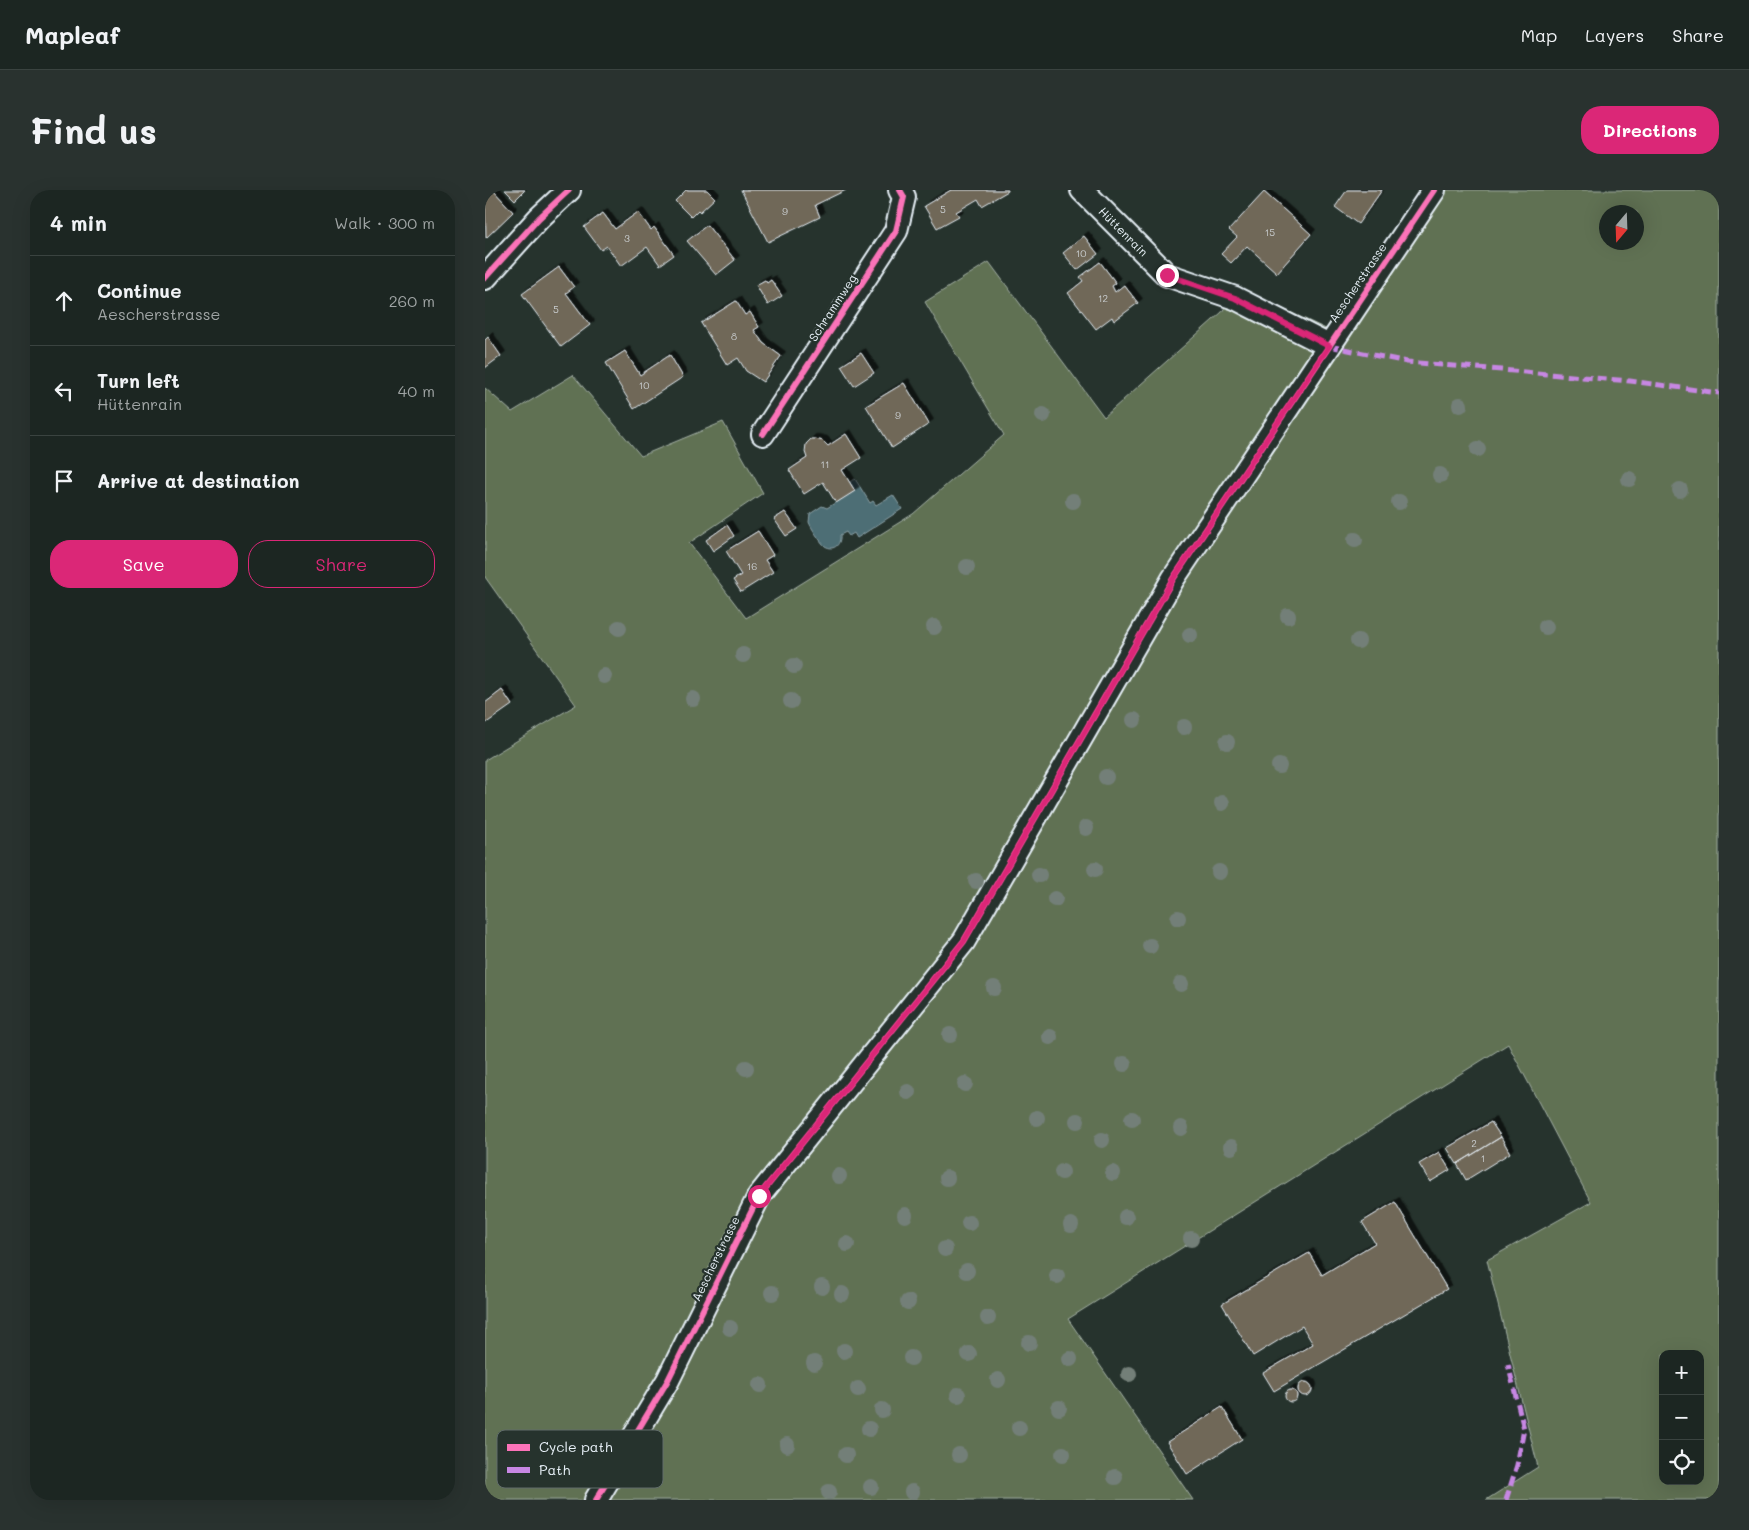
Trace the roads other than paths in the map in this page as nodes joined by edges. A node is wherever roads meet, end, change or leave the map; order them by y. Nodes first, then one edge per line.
1 (569, 190) edge
2 (900, 190) edge
3 (1082, 190) edge
4 (1434, 190) edge
5 (485, 278) edge
6 (1329, 346) junction
7 (763, 434) dead end
8 (638, 1430) edge
9 (603, 1488) edge
10 (596, 1500) edge

1 - 5 street
2 - 7 street, Schrammweg
3 - 6 street, Hüttenrain
4 - 6 street, Aescherstrasse
6 - 8 street, Aescherstrasse
9 - 10 street, Aescherstrasse

